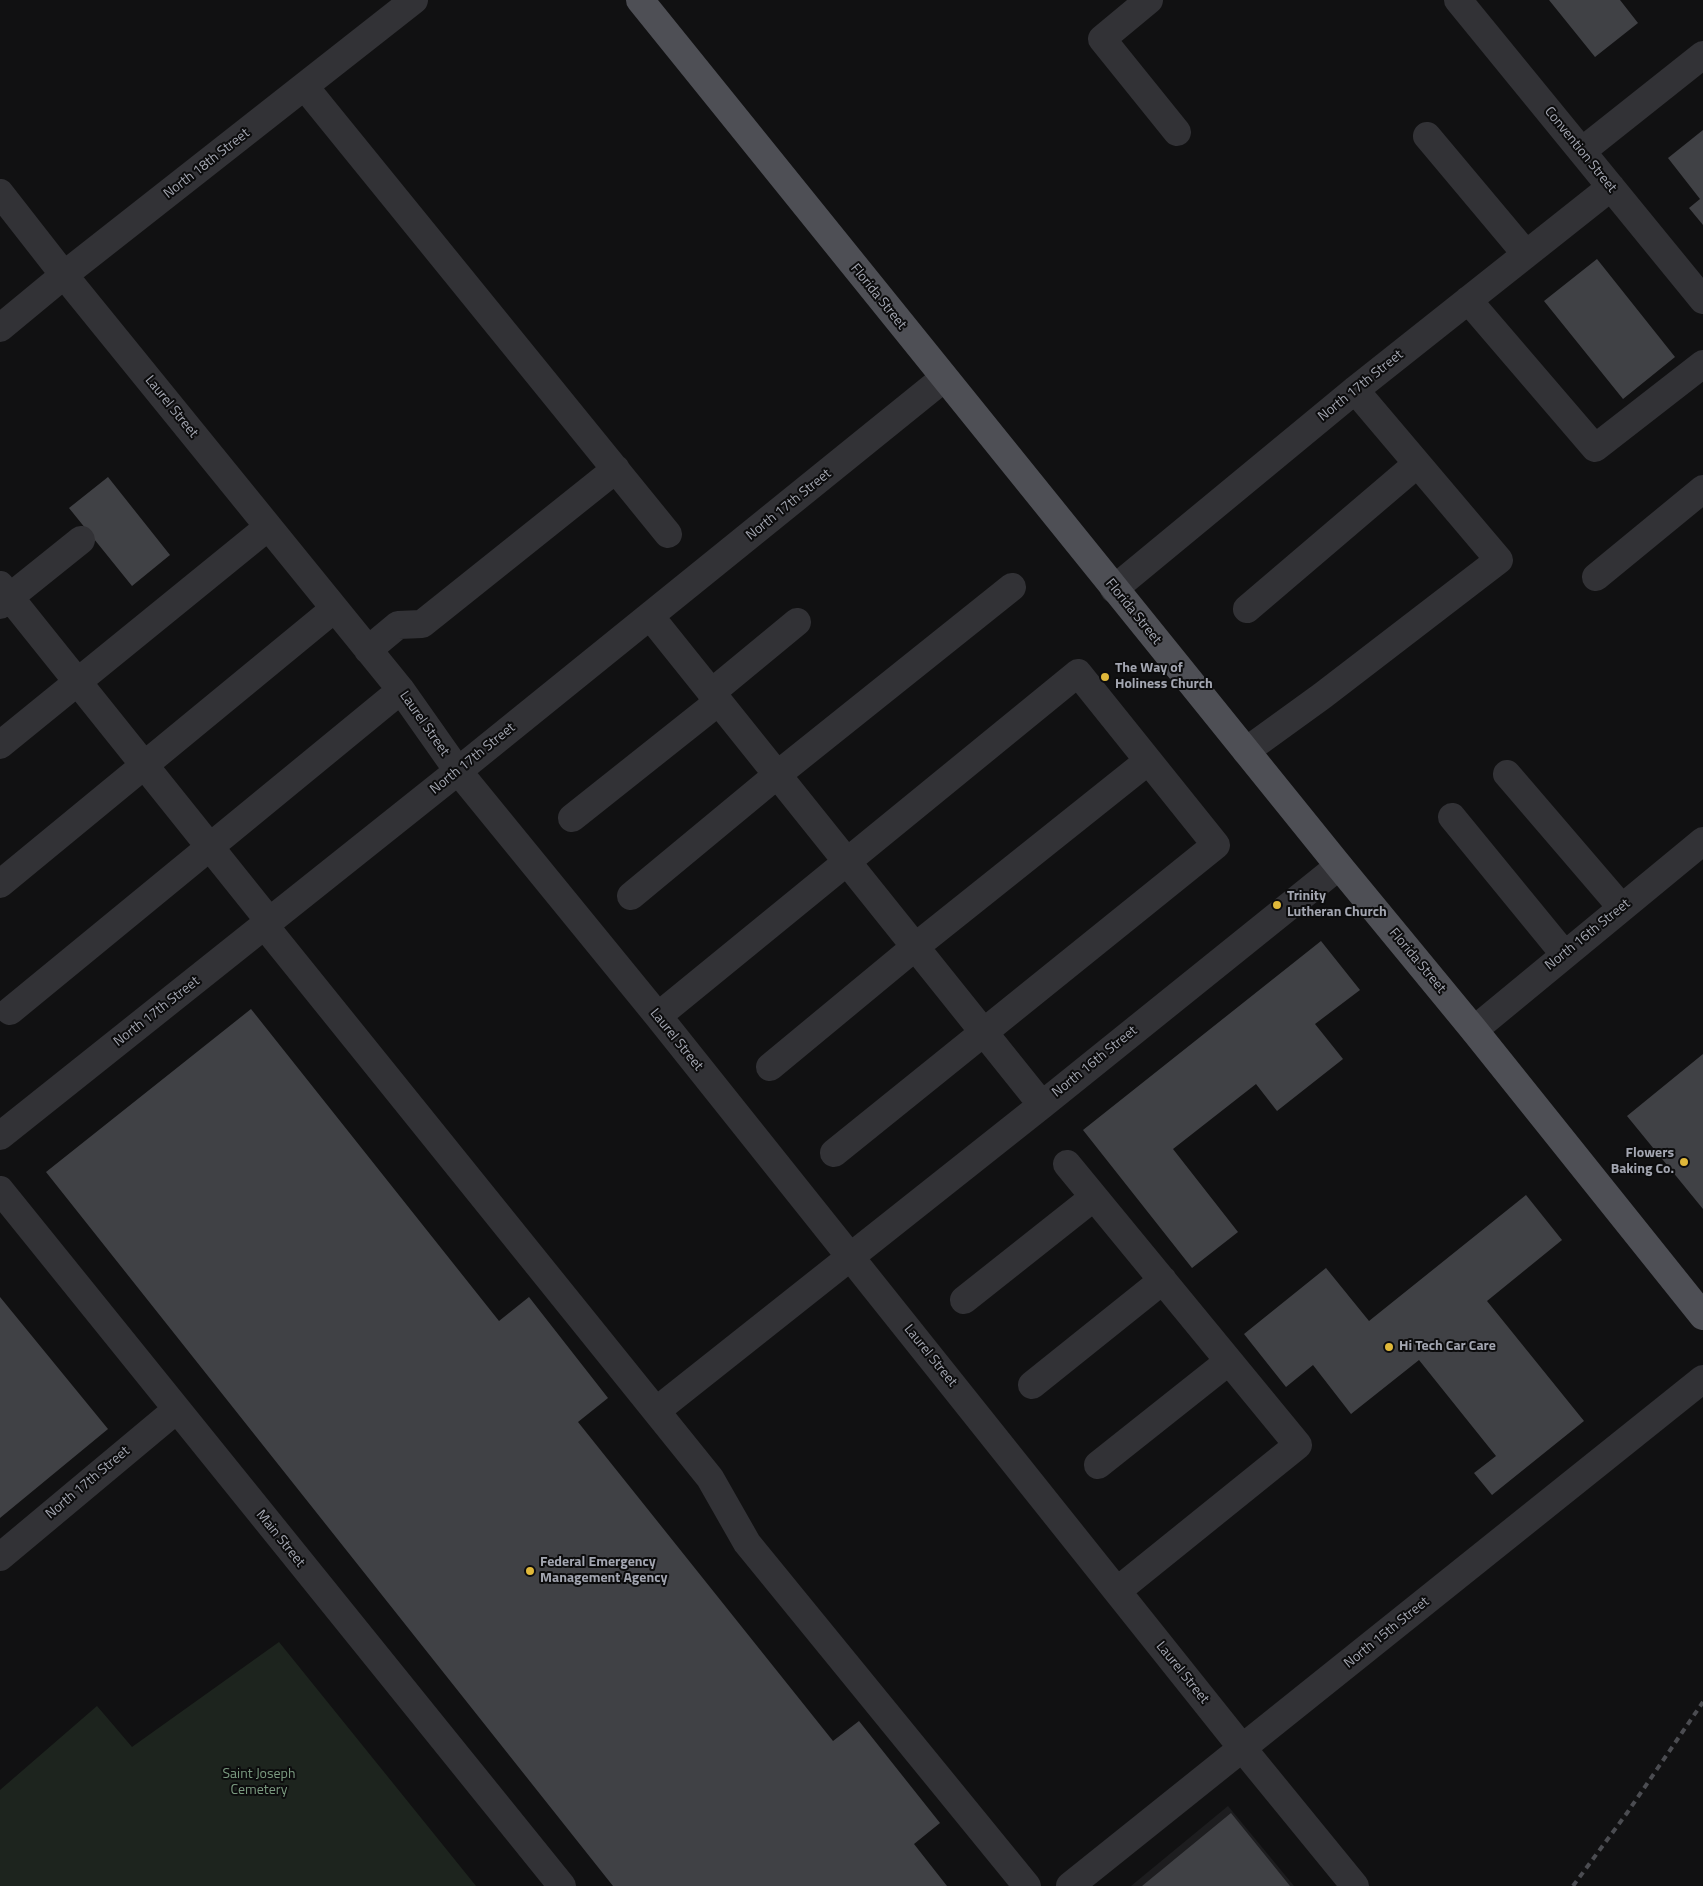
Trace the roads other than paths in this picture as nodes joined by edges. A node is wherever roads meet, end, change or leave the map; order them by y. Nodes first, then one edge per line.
1 (414, 0) edge
2 (640, 0) edge
3 (1150, 0) edge
4 (1458, 0) edge
5 (1703, 55) edge
6 (305, 87) junction
7 (1178, 132) dead end
8 (1427, 136) dead end
9 (1582, 151) junction
10 (1611, 187) junction
11 (0, 193) edge
12 (1526, 254) junction
13 (64, 275) junction
14 (1468, 300) junction
15 (1703, 300) edge
16 (0, 328) edge
17 (1703, 364) edge
18 (944, 378) junction
19 (1355, 390) junction
20 (1417, 464) junction
21 (616, 469) junction
22 (1703, 489) edge
23 (268, 527) junction
24 (668, 534) dead end
25 (81, 540) dead end
26 (1596, 576) dead end
27 (1012, 587) dead end
28 (1114, 589) junction
29 (3, 596) edge
30 (334, 609) junction
31 (1247, 609) dead end
32 (650, 616) junction
33 (797, 622) dead end
34 (368, 650) junction
35 (77, 682) junction
36 (401, 690) junction
37 (715, 697) junction
38 (0, 745) edge
39 (1246, 751) junction
40 (1148, 761) junction
41 (145, 766) junction
42 (458, 771) junction
43 (1507, 774) dead end
44 (777, 775) junction
45 (1452, 816) dead end
46 (572, 818) dead end
47 (1703, 841) edge
48 (209, 846) junction
49 (847, 862) junction
50 (1339, 866) junction
51 (0, 884) edge
52 (631, 896) dead end
53 (1622, 908) junction
54 (267, 924) junction
55 (915, 947) junction
56 (1565, 955) junction
57 (10, 1011) dead end
58 (658, 1016) junction
59 (1474, 1030) junction
60 (983, 1032) junction
61 (770, 1066) dead end
62 (1042, 1105) junction
63 (0, 1136) edge
64 (834, 1153) dead end
65 (1067, 1164) dead end
66 (0, 1190) edge
67 (1094, 1197) junction
68 (850, 1257) junction
69 (1163, 1280) junction
70 (964, 1300) dead end
71 (1703, 1316) edge
72 (1229, 1360) junction
73 (1703, 1379) edge
74 (1032, 1385) dead end
75 (176, 1410) junction
76 (656, 1411) junction
77 (1098, 1465) dead end
78 (0, 1557) edge
79 (1117, 1591) junction
80 (1243, 1749) junction
81 (562, 1886) edge
82 (1027, 1886) edge
83 (1070, 1886) edge
84 (1355, 1886) edge

1 - 6 street, North 18th Street
2 - 18 main road, Florida Street
3 - 7 street
4 - 9 street, Convention Street
5 - 9 street
6 - 13 street, North 18th Street
6 - 21 street
8 - 12 street
9 - 10 street, Convention Street
10 - 12 street, North 17th Street
10 - 15 street, Convention Street
11 - 13 street, Laurel Street
12 - 14 street, North 17th Street
13 - 16 street, North 18th Street
13 - 23 street, Laurel Street
14 - 17 street
14 - 19 street, North 17th Street
18 - 28 main road, Florida Street
18 - 32 street, North 17th Street
19 - 20 street
19 - 28 street, North 17th Street
20 - 31 street
20 - 39 street
21 - 24 street
21 - 34 street
22 - 26 street
23 - 30 street, Laurel Street
23 - 35 street
25 - 29 street
27 - 44 street
28 - 39 main road, Florida Street
29 - 35 street
30 - 34 street, Laurel Street
30 - 41 street
32 - 37 street
32 - 42 street, North 17th Street
33 - 37 street
34 - 36 street, Laurel Street
35 - 38 street
35 - 41 street
36 - 42 street, Laurel Street
36 - 48 street
37 - 44 street
37 - 46 street
39 - 50 main road, Florida Street
40 - 49 street
40 - 55 street
40 - 60 street
41 - 48 street
41 - 51 street
42 - 54 street, North 17th Street
42 - 58 street, Laurel Street
43 - 53 street
44 - 49 street
44 - 52 street
45 - 56 street
47 - 53 street, North 16th Street
48 - 54 street
48 - 57 street
49 - 55 street
49 - 58 street
50 - 59 main road, Florida Street
50 - 62 street, North 16th Street
53 - 56 street, North 16th Street
54 - 63 street, North 17th Street
54 - 76 street
55 - 60 street
55 - 61 street
56 - 59 street, North 16th Street
58 - 68 street, Laurel Street
59 - 71 main road, Florida Street
60 - 62 street
60 - 64 street
62 - 68 street, North 16th Street
65 - 67 street
66 - 75 street, Main Street
67 - 69 street
67 - 70 street
68 - 76 street, North 16th Street
68 - 79 street, Laurel Street
69 - 72 street
69 - 74 street
72 - 77 street
72 - 79 street
73 - 80 street, North 15th Street
75 - 78 street, North 17th Street
75 - 81 street, Main Street
76 - 82 street
79 - 80 street, Laurel Street
80 - 83 street, North 15th Street
80 - 84 street, Laurel Street

